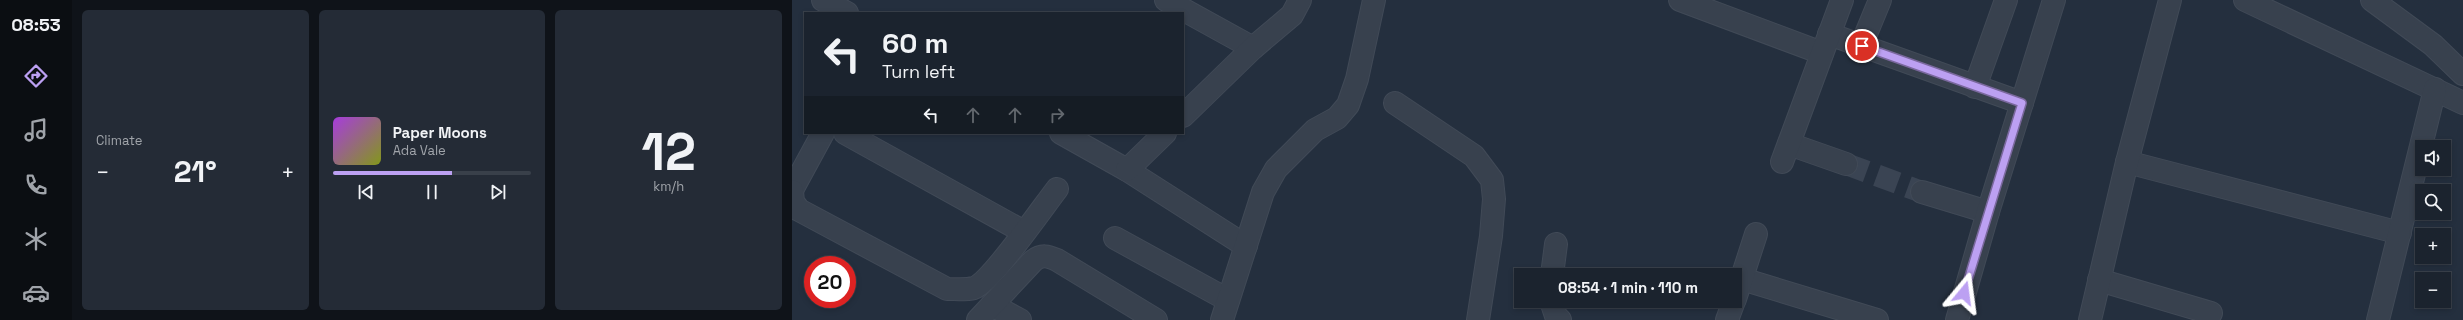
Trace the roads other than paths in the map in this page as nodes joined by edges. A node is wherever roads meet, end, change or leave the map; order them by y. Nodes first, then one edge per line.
1 (823, 0) edge
2 (1166, 0) edge
3 (1300, 0) edge
4 (1374, 0) edge
5 (1680, 0) edge
6 (1880, 0) edge
7 (2006, 0) edge
8 (2054, 0) edge
9 (2170, 0) edge
10 (2246, 0) edge
11 (2372, 0) edge
12 (1838, 1) edge
13 (845, 12) edge
14 (1825, 44) junction
15 (1862, 46) junction
16 (1253, 48) junction
17 (2463, 74) edge
18 (1975, 86) junction
19 (2435, 89) junction
20 (1395, 103) dead end
21 (2022, 103) junction
22 (2463, 103) edge
23 (1184, 115) edge
24 (822, 134) edge
25 (847, 134) edge
26 (1063, 134) edge
27 (1164, 134) edge
28 (2127, 162) junction
29 (1846, 164) tunnel mouth
30 (1127, 170) junction
31 (1056, 189) dead end
32 (792, 191) edge
33 (1922, 192) tunnel mouth
34 (1988, 212) junction
35 (1024, 232) junction
36 (2400, 233) junction
37 (1756, 234) dead end
38 (1115, 238) dead end
39 (1556, 244) dead end
40 (1246, 246) junction
41 (1553, 268) edge
42 (1742, 277) edge
43 (2099, 280) junction
44 (1742, 294) edge
45 (1553, 308) edge
46 (1732, 308) edge
47 (1225, 310) edge
48 (985, 312) edge
49 (2211, 313) dead end
50 (1020, 320) edge
51 (1156, 320) edge
52 (1478, 320) edge
53 (1560, 320) edge
54 (1728, 320) edge
55 (1877, 320) edge
56 (1957, 320) edge
57 (2090, 320) edge
58 (2378, 320) edge

1 - 13 street
2 - 16 street
3 - 16 street
4 - 40 street
5 - 14 street
6 - 15 street
7 - 18 street
8 - 21 street
9 - 28 street
10 - 19 street
11 - 17 street
12 - 14 street
14 - 15 street
14 - 29 street
15 - 18 street
16 - 23 street
18 - 21 street
19 - 22 street
19 - 36 street
20 - 52 street
21 - 34 street
24 - 32 street
25 - 35 street
26 - 30 street
27 - 30 street
28 - 36 street
28 - 43 street
30 - 40 street
31 - 35 street
32 - 35 street
33 - 34 street
34 - 56 street
36 - 58 street
37 - 42 street
38 - 47 street
39 - 41 street
40 - 47 street
43 - 49 street
43 - 57 street
44 - 55 street
45 - 53 street
46 - 54 street
48 - 50 street
48 - 51 street

